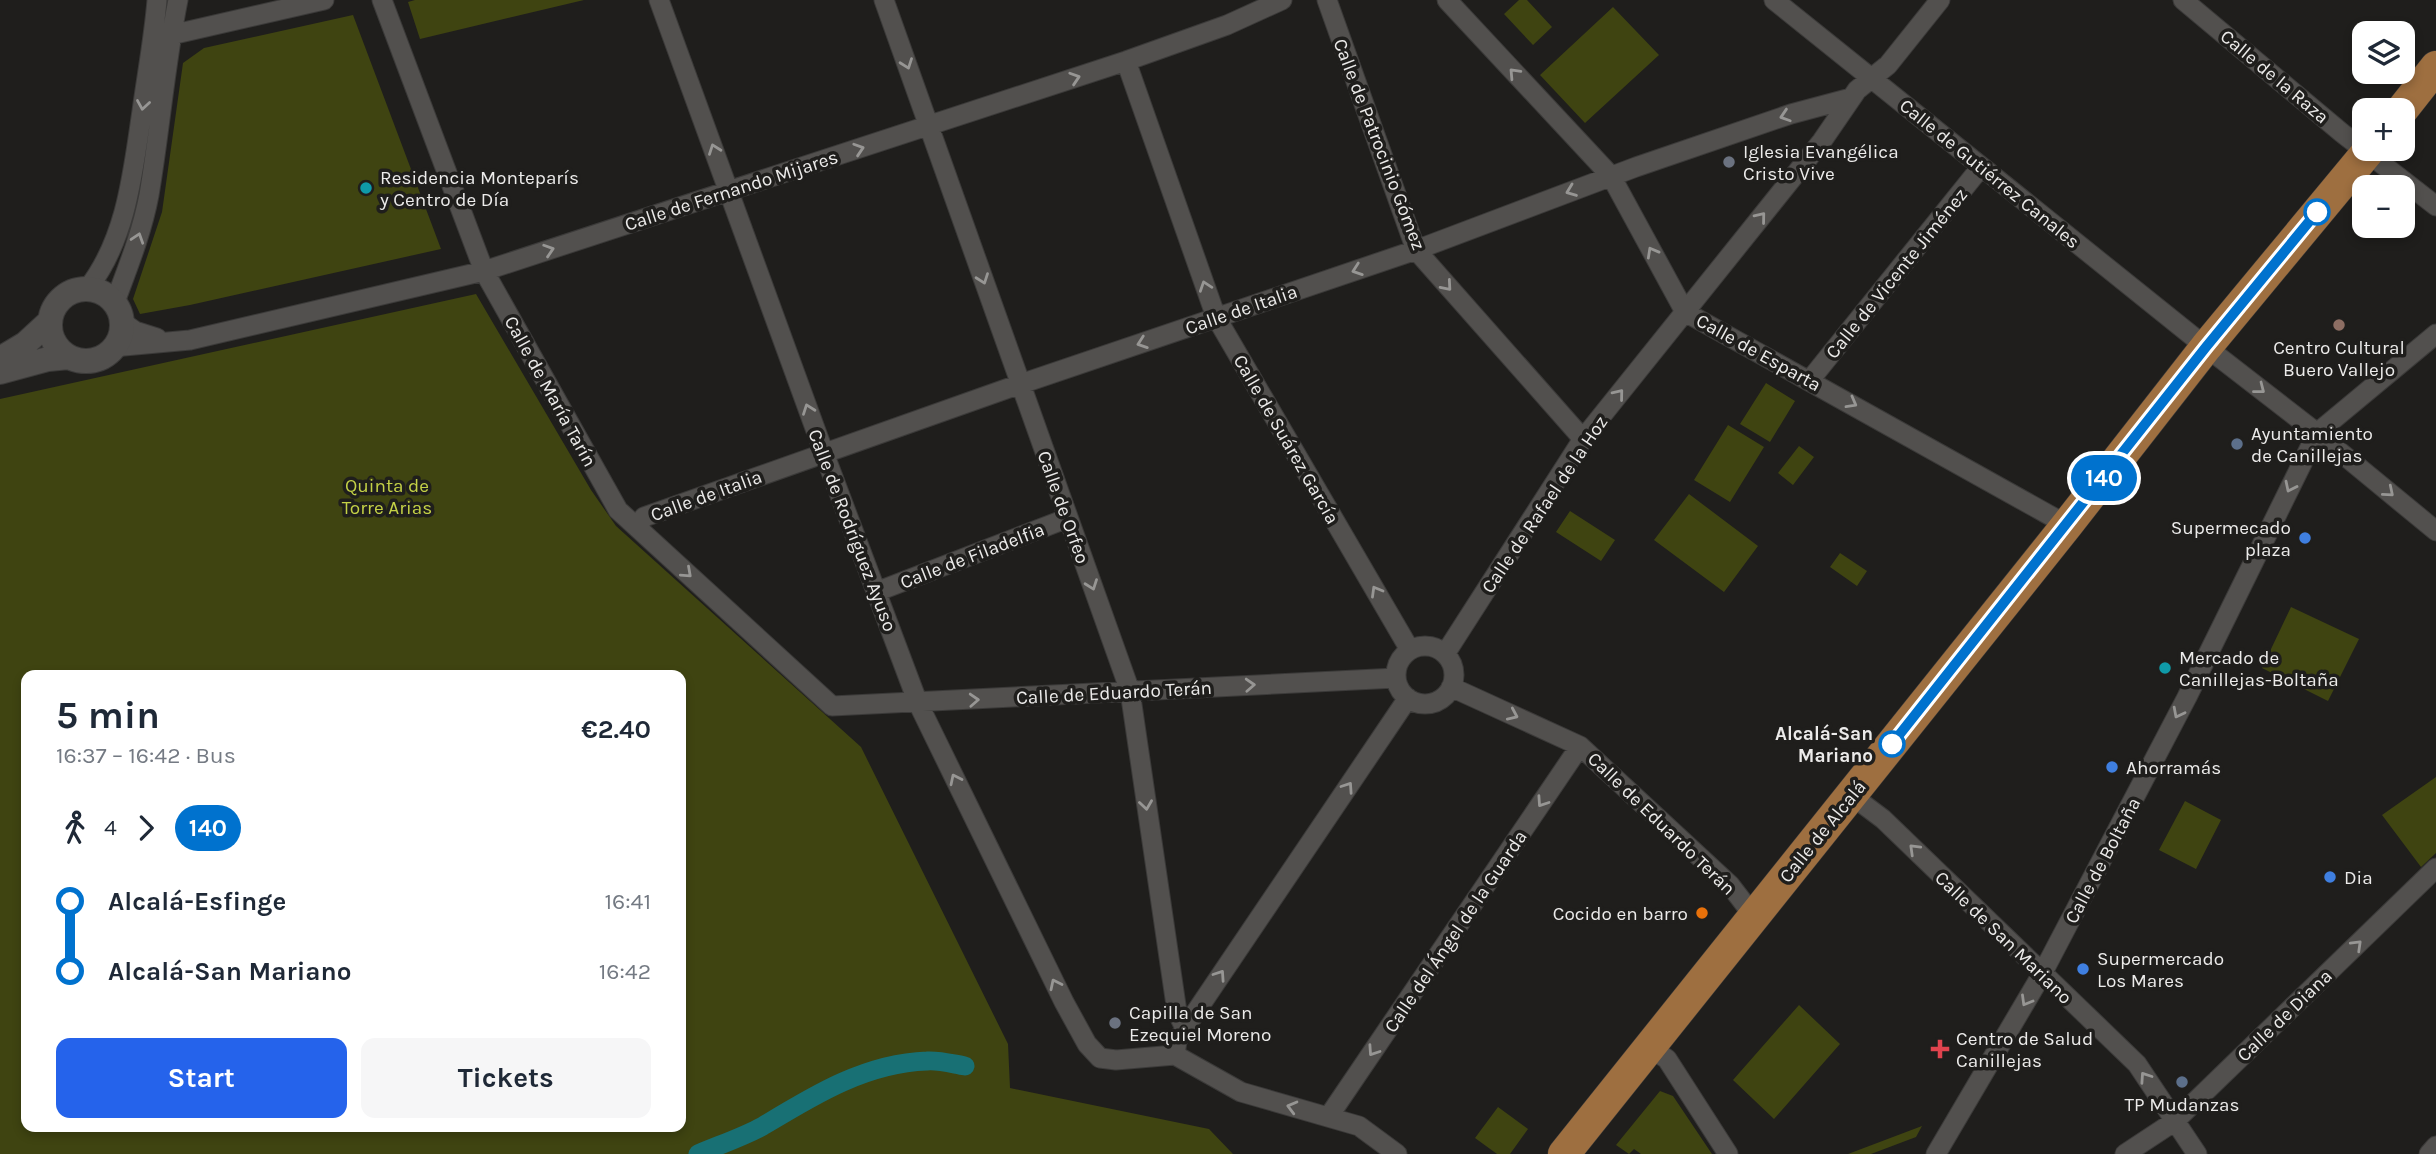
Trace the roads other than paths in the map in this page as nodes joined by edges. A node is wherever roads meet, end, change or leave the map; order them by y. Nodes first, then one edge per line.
1 (157, 0) edge
2 (178, 0) edge
3 (324, 0) edge
4 (382, 0) edge
5 (659, 0) edge
6 (884, 0) edge
7 (1282, 0) edge
8 (1327, 0) edge
9 (1447, 0) edge
10 (1774, 0) edge
11 (1940, 0) edge
12 (2183, 0) edge
13 (171, 35) junction
14 (1126, 61) junction
15 (2436, 67) edge
16 (1873, 77) junction
17 (1851, 98) junction
18 (2411, 98) edge
19 (929, 126) junction
20 (2352, 137) edge
21 (2359, 161) edge
22 (2381, 161) edge
23 (1981, 167) junction
24 (1611, 176) junction
25 (730, 191) junction
26 (2436, 206) edge
27 (1416, 250) junction
28 (484, 271) junction
29 (89, 288) junction
30 (118, 311) junction
31 (1685, 312) junction
32 (1216, 317) junction
33 (50, 321) junction
34 (2436, 334) edge
35 (169, 342) junction
36 (113, 347) junction
37 (2206, 347) junction
38 (69, 357) junction
39 (0, 359) edge
40 (0, 372) edge
41 (1810, 380) junction
42 (1021, 384) junction
43 (2317, 433) junction
44 (1583, 439) junction
45 (824, 453) junction
46 (1068, 518) junction
47 (2067, 525) junction
48 (637, 527) junction
49 (2436, 531) edge
50 (876, 592) junction
51 (1410, 650) junction
52 (1445, 654) junction
53 (1396, 678) junction
54 (1451, 687) junction
55 (1130, 691) junction
56 (1408, 698) junction
57 (918, 703) junction
58 (832, 706) joint
59 (1580, 746) junction
60 (1852, 795) junction
61 (2436, 868) edge
62 (1753, 915) junction
63 (2042, 974) junction
64 (1185, 1028) junction
65 (1649, 1046) junction
66 (1175, 1055) junction
67 (1329, 1116) junction
68 (2175, 1121) junction
69 (2436, 1146) edge
70 (1397, 1154) edge
71 (1564, 1154) edge
72 (1728, 1154) edge
73 (1936, 1154) edge
74 (2125, 1154) edge
75 (2197, 1154) edge
76 (2429, 1154) edge

1 -> 29 street
2 - 13 street
3 - 13 street
4 - 28 street, Calle de María Tarín
25 -> 5 street, Calle de Rodríguez Ayuso
6 -> 19 street, Calle de Orfeo
7 - 14 street, Calle de Fernando Mijares
8 - 27 street, Calle de Patrocinio Gómez
24 -> 9 street, Calle de Esparta
10 - 16 street, Calle de Gutiérrez Canales
11 - 16 street, Calle de Rafael de la Hoz
12 - 20 street, Calle de la Raza
30 -> 13 street
19 -> 14 street, Calle de Fernando Mijares
32 -> 14 street, Calle de Suárez García
15 - 18 main road
16 - 17 street, Calle de Rafael de la Hoz
16 - 23 street, Calle de Gutiérrez Canales
17 -> 24 street, Calle de Italia
31 -> 17 street, Calle de Rafael de la Hoz
25 -> 19 street, Calle de Fernando Mijares
19 -> 42 street, Calle de Orfeo
21 - 37 main road, Calle de Alcalá
22 - 26 street, Calle de la Raza
23 - 37 street, Calle de Gutiérrez Canales
23 - 41 street, Calle de Vicente Jiménez
24 -> 27 street, Calle de Italia
31 -> 24 street, Calle de Esparta
28 -> 25 street, Calle de Fernando Mijares
45 -> 25 street, Calle de Rodríguez Ayuso
27 -> 32 street, Calle de Italia
27 -> 44 street, Calle de Patrocinio Gómez
28 - 35 street, Calle de Fernando Mijares
28 - 48 street, Calle de María Tarín
29 - 30 street
29 - 33 street
30 - 35 street, Calle de Fernando Mijares
30 - 36 street
31 - 41 street, Calle de Esparta
44 -> 31 street, Calle de Rafael de la Hoz
32 -> 42 street, Calle de Italia
51 -> 32 street, Calle de Suárez García
33 - 38 street
33 - 39 street
34 - 43 street, Calle de Boltaña
35 - 36 street, Calle de Fernando Mijares
36 - 38 street
37 -> 43 street, Calle de Gutiérrez Canales
37 - 47 main road, Calle de Alcalá
38 - 40 street
41 -> 47 street, Calle de Esparta
42 - 45 street, Calle de Italia
42 - 46 street, Calle de Orfeo
43 -> 49 street, Calle de Gutiérrez Canales
43 -> 63 street, Calle de Boltaña
44 - 52 street, Calle de Rafael de la Hoz
45 - 48 street, Calle de Italia
45 - 50 street, Calle de Rodríguez Ayuso
46 - 50 street, Calle de Filadelfia
46 -> 55 street, Calle de Orfeo
47 - 60 main road, Calle de Alcalá
48 -> 58 street, Calle de María Tarín
50 - 57 street, Calle de Rodríguez Ayuso
51 - 52 street
51 - 53 street
52 - 54 street
55 -> 53 street, Calle de Eduardo Terán
53 - 56 street
54 - 56 street
54 -> 59 street, Calle de Eduardo Terán
57 -> 55 street, Calle de Eduardo Terán
55 -> 64 street, Calle de Orfeo
64 -> 56 street
57 - 58 street, Calle de Eduardo Terán
66 -> 57 street, Calle de Rodríguez Ayuso
59 - 62 street, Calle de Eduardo Terán
59 -> 67 street, Calle del Ángel de la Guarda
60 - 62 main road, Calle de Alcalá
63 -> 60 street, Calle de San Mariano
68 -> 61 street, Calle de Diana
62 - 65 main road, Calle de Alcalá
68 -> 63 street, Calle de San Mariano
63 -> 73 street, Calle de Boltaña
64 - 66 street
65 - 71 main road, Calle de Alcalá
65 - 72 street
67 -> 66 street
67 - 70 street
68 - 74 street, Calle de Diana
68 - 75 street, Calle de San Mariano
69 - 76 street

